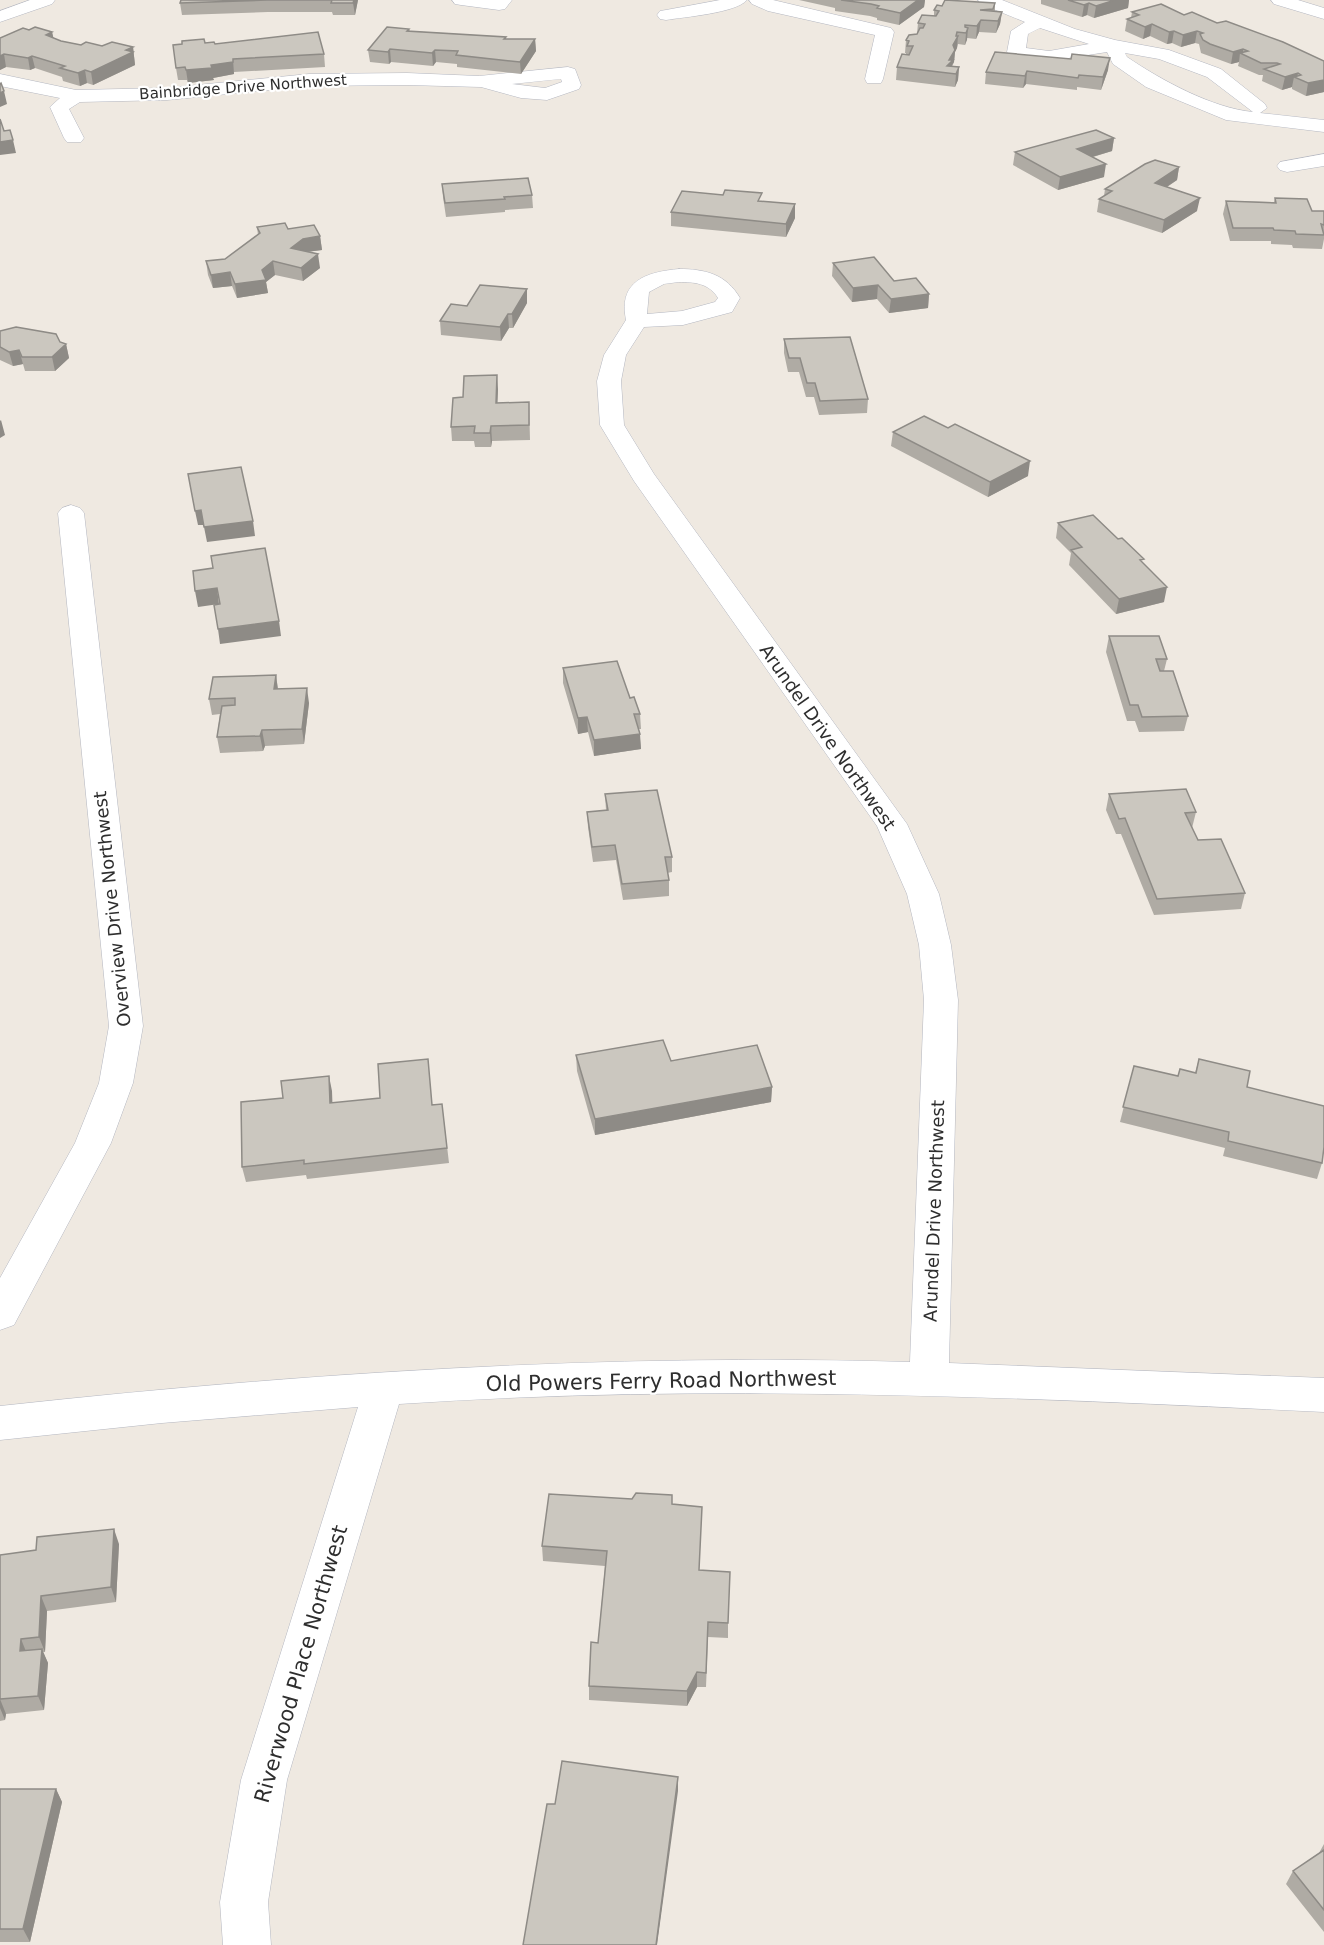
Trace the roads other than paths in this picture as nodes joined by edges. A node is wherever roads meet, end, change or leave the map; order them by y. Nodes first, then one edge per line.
1 (46, 0) edge
2 (461, 0) edge
3 (503, 0) edge
4 (738, 0) edge
5 (758, 0) edge
6 (987, 0) edge
7 (1280, 0) edge
8 (1324, 14) edge
9 (666, 15) dead end
10 (0, 17) edge
11 (1040, 21) junction
12 (1113, 45) junction
13 (874, 79) dead end
14 (0, 80) edge
15 (482, 82) dead end
16 (76, 96) junction
17 (1258, 108) junction
18 (1324, 111) edge
19 (1233, 116) junction
20 (1324, 126) edge
21 (74, 138) dead end
22 (1324, 160) edge
23 (1287, 166) dead end
24 (637, 321) dead end
25 (71, 513) dead end
26 (0, 1314) edge
27 (929, 1378) junction
28 (384, 1387) junction
29 (1324, 1395) edge
30 (0, 1423) edge
31 (247, 1945) edge

1 - 10 street
2 - 3 street
4 - 9 street
5 - 13 street
6 - 11 street
7 - 8 street
11 - 12 street
11 - 12 street
12 - 17 street
12 - 19 street
14 - 16 street, Bainbridge Drive Northwest
15 - 16 street, Bainbridge Drive Northwest
16 - 21 street
17 - 18 street
17 - 19 street
19 - 20 street
22 - 23 street
24 - 27 street, Arundel Drive Northwest
25 - 26 street, Overview Drive Northwest
27 - 28 street, Old Powers Ferry Road Northwest
27 - 29 street, Old Powers Ferry Road Northwest
28 - 30 street, Old Powers Ferry Road Northwest
28 - 31 street, Riverwood Place Northwest

